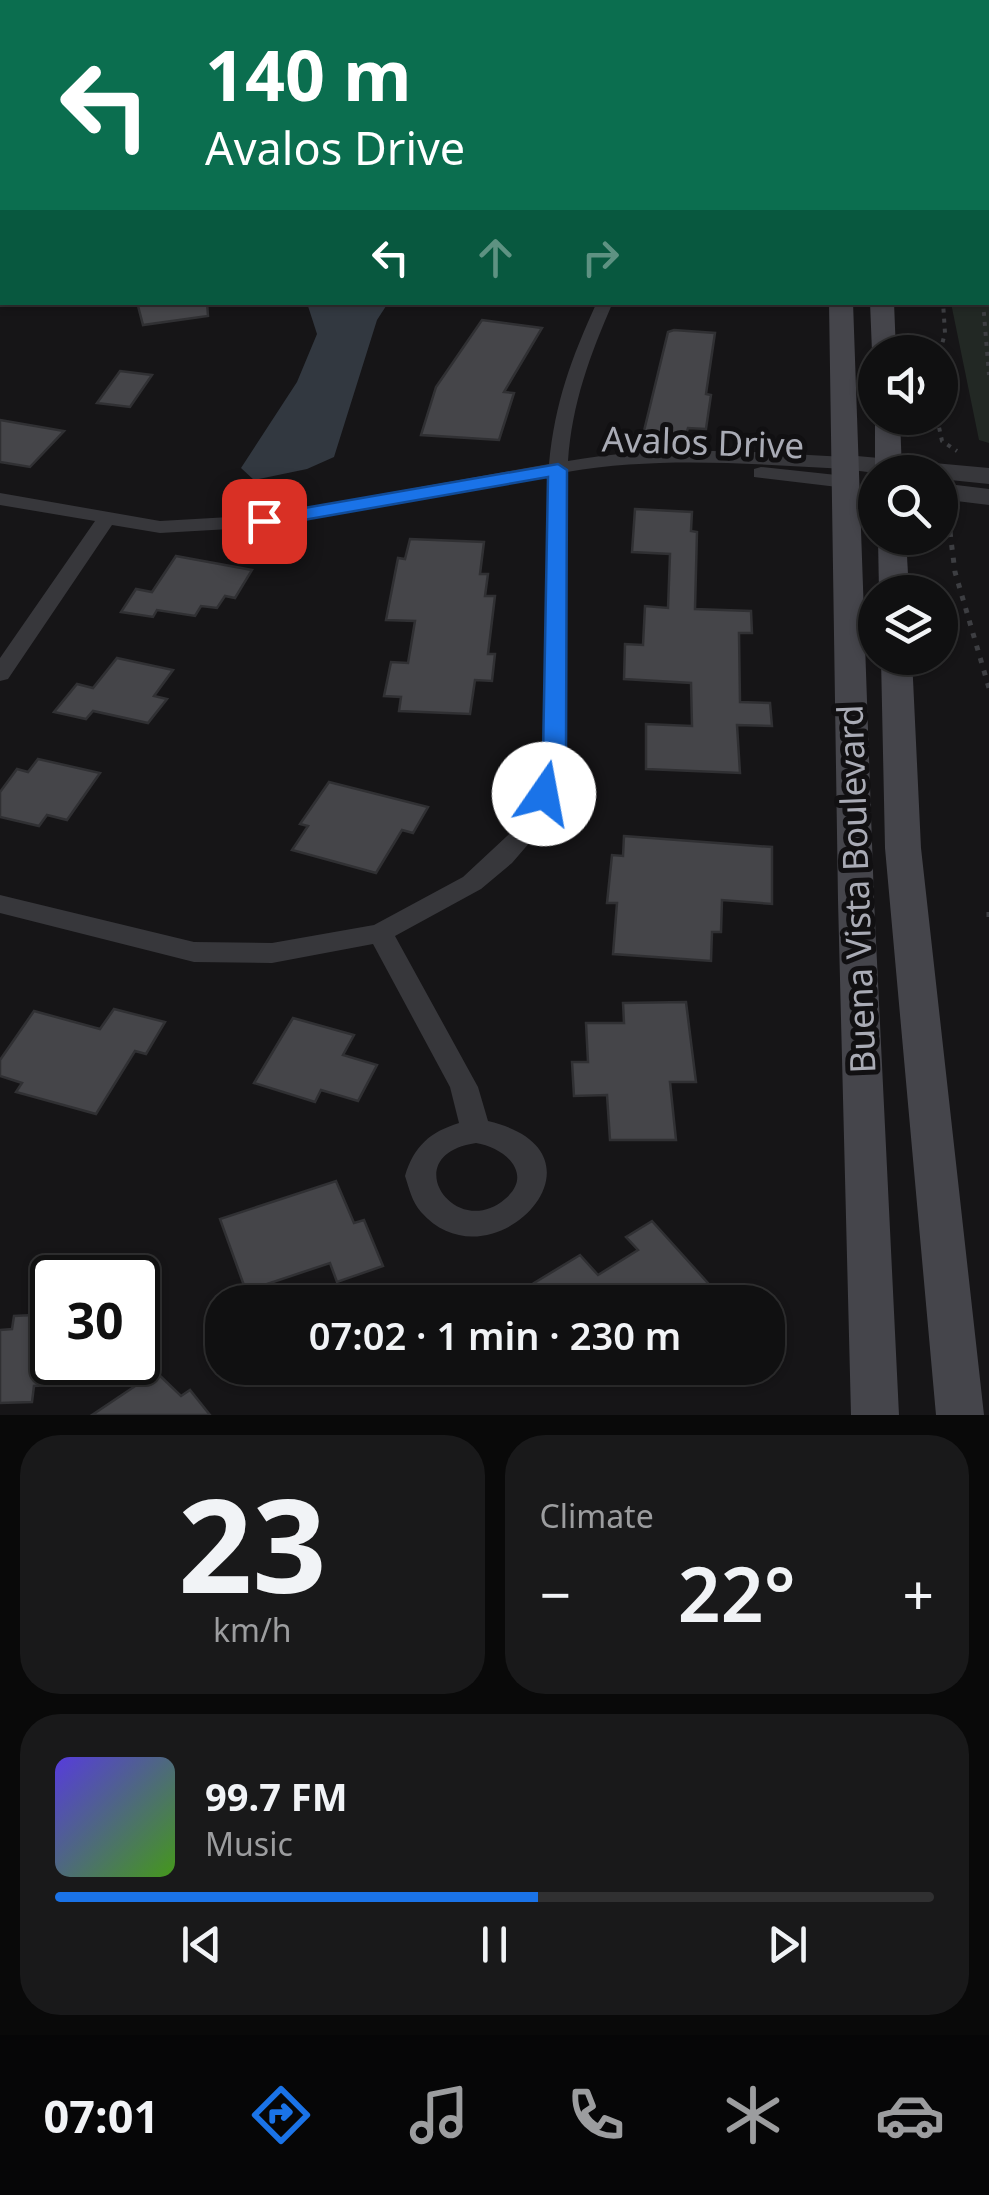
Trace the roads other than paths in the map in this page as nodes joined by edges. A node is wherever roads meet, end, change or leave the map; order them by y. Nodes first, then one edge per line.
1 (604, 305) edge
2 (842, 305) edge
3 (882, 305) edge
4 (883, 335) edge
5 (866, 455) edge
6 (558, 470) junction
7 (858, 473) edge
8 (958, 475) edge
9 (989, 476) edge
10 (958, 493) edge
11 (989, 497) edge
12 (0, 499) edge
13 (108, 518) junction
14 (870, 555) edge
15 (0, 674) edge
16 (897, 675) edge
17 (0, 904) edge
18 (380, 932) junction
19 (476, 1130) dead end
20 (875, 1415) edge
21 (960, 1415) edge

1 - 6 street
2 - 5 main road, Buena Vista Boulevard
3 - 4 main road
6 - 7 street, Avalos Drive
6 - 13 street, Avalos Drive
6 - 18 street
8 - 9 street
10 - 11 street
12 - 13 street, Avalos Drive
13 - 15 street
14 - 20 main road, Buena Vista Boulevard
16 - 21 main road, Buena Vista Boulevard
17 - 18 street
18 - 19 street

